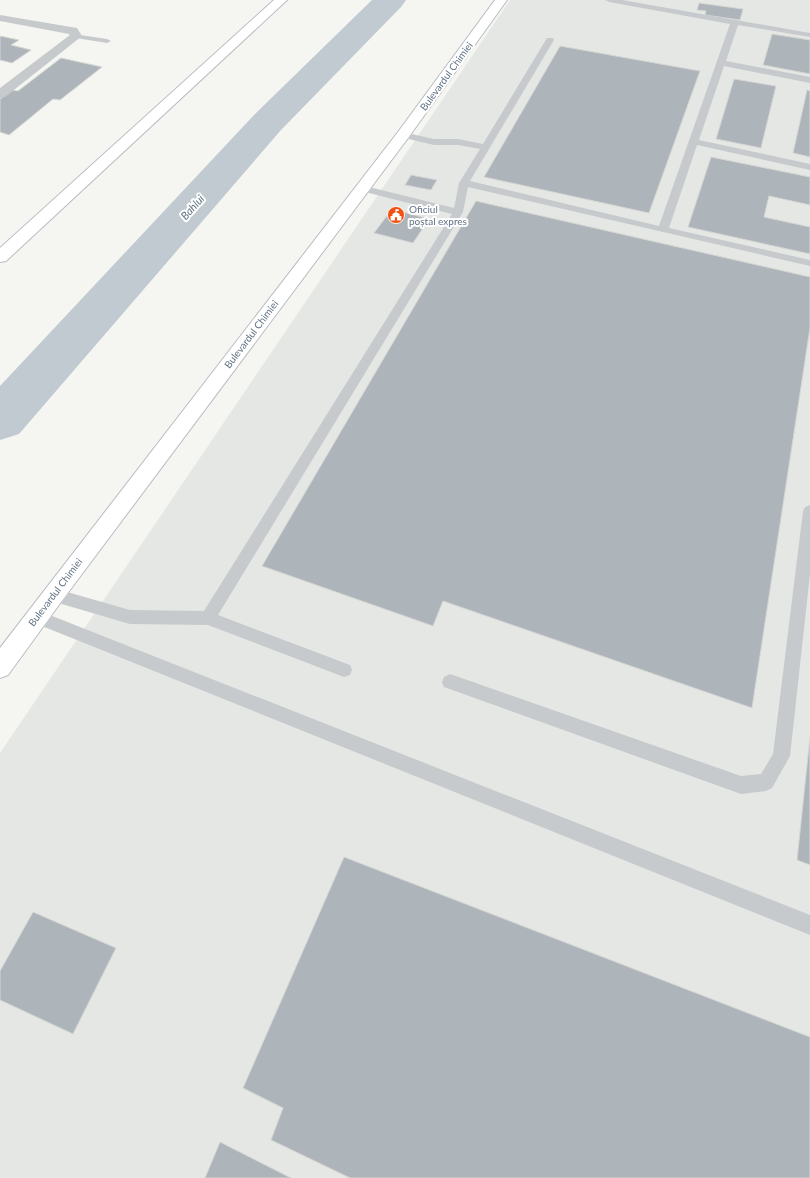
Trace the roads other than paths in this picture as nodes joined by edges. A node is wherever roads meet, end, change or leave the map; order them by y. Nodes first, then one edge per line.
1 (281, 0) edge
2 (501, 0) edge
3 (609, 0) edge
4 (0, 18) edge
5 (735, 22) junction
6 (810, 35) edge
7 (76, 36) junction
8 (550, 40) dead end
9 (107, 41) dead end
10 (721, 63) junction
11 (810, 80) edge
12 (0, 94) edge
13 (403, 134) junction
14 (694, 142) junction
15 (484, 148) junction
16 (810, 167) edge
17 (464, 183) junction
18 (361, 188) junction
19 (458, 212) junction
20 (663, 230) junction
21 (0, 257) edge
22 (810, 263) edge
23 (810, 511) edge
24 (53, 595) junction
25 (37, 617) junction
26 (208, 618) junction
27 (0, 668) edge
28 (344, 670) dead end
29 (450, 682) dead end
30 (810, 924) edge

1 - 21 street
2 - 13 street, Bulevardul Chimiei
3 - 5 lane
4 - 7 street
5 - 6 lane
5 - 10 lane
7 - 9 lane
7 - 12 street
8 - 15 lane
10 - 11 lane
10 - 14 lane
13 - 15 lane
13 - 18 street, Bulevardul Chimiei
14 - 16 lane
14 - 20 lane
15 - 17 lane
17 - 19 lane
17 - 20 lane
18 - 19 lane
18 - 24 street, Bulevardul Chimiei
19 - 26 lane
20 - 22 lane
23 - 29 lane
24 - 25 street, Bulevardul Chimiei
24 - 26 lane
25 - 27 street, Bulevardul Chimiei
25 - 30 lane
26 - 28 lane

